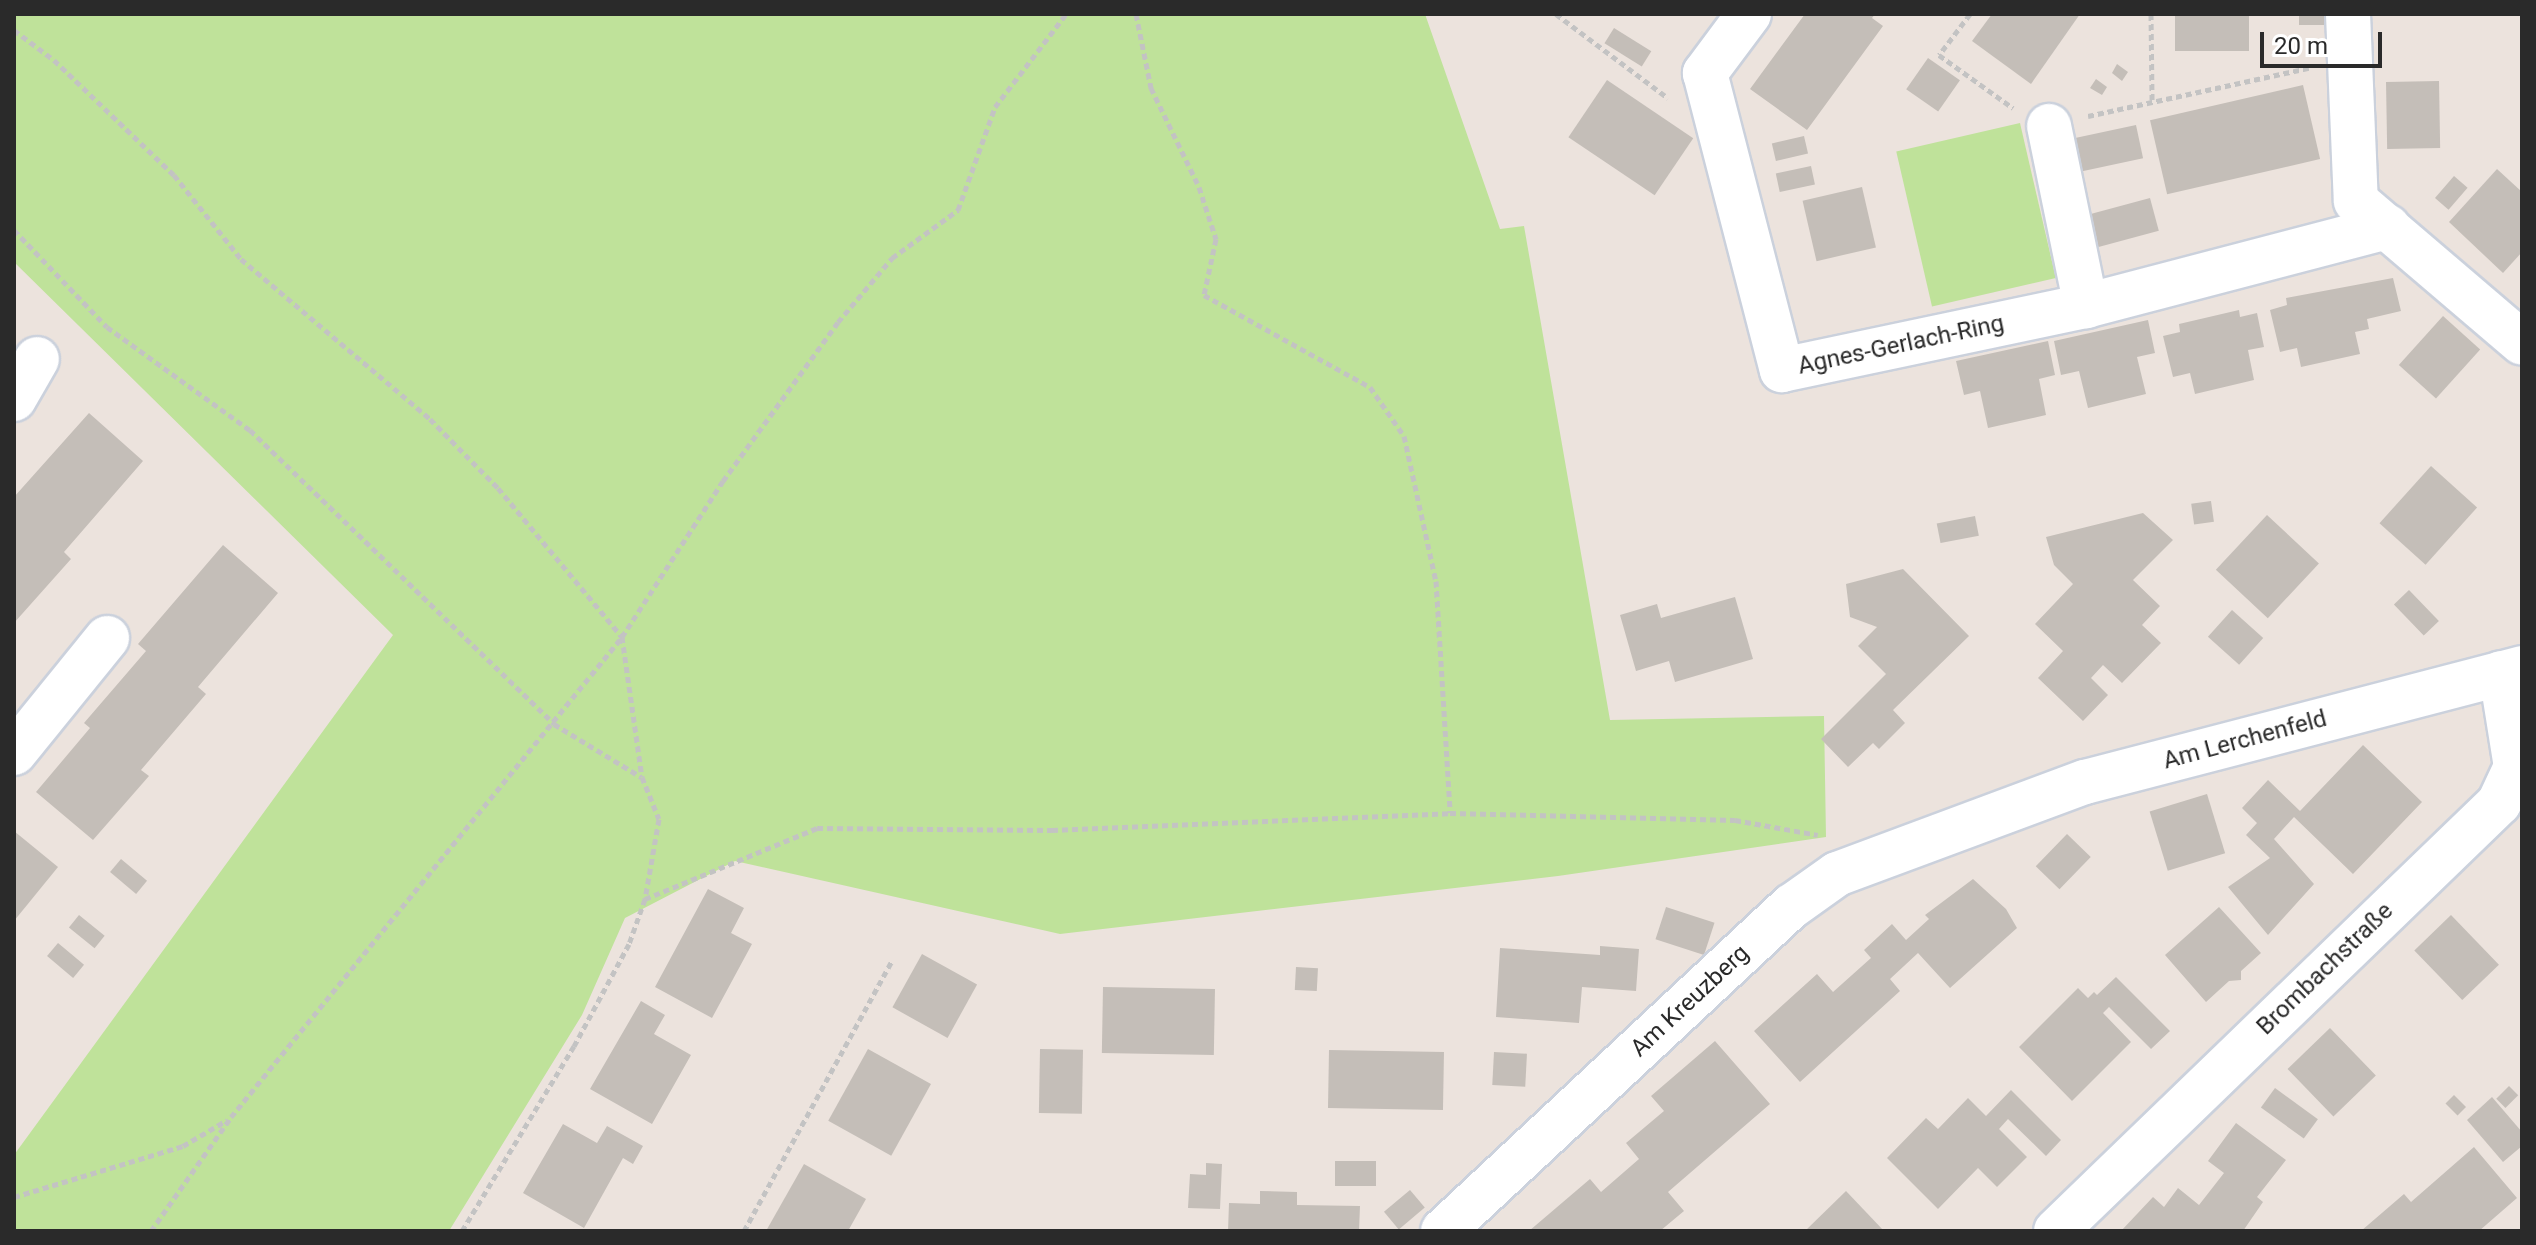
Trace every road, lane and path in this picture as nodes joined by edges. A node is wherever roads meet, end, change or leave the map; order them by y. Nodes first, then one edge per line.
1 (1066, 14) edge
2 (1136, 14) edge
3 (1556, 14) edge
4 (1749, 14) edge
5 (1970, 14) edge
6 (2151, 14) edge
7 (2348, 14) edge
8 (14, 30) edge
9 (2348, 59) junction
10 (2152, 100) junction
11 (2049, 126) junction
12 (1720, 137) junction
13 (2388, 227) junction
14 (14, 230) edge
15 (2086, 306) junction
16 (2522, 343) edge
17 (37, 359) dead end
18 (14, 399) edge
19 (622, 637) junction
20 (107, 638) dead end
21 (2512, 670) edge
22 (554, 724) junction
23 (17, 743) edge
24 (642, 777) junction
25 (1450, 813) junction
26 (1971, 826) joint
27 (1828, 836) dead end
28 (645, 899) junction
29 (891, 962) dead end
30 (231, 1117) junction
31 (14, 1197) edge
32 (151, 1231) edge
33 (462, 1231) edge
34 (744, 1231) edge
35 (1443, 1231) edge
36 (2056, 1231) edge

1 - 19 path
2 - 25 path
3 - 12 path
4 - 12 street, Agnes-Gerlach-Ring
5 - 11 path
6 - 10 path
7 - 9 street
8 - 19 path
9 - 10 path
9 - 13 street
10 - 11 path
11 - 15 street
12 - 15 street, Agnes-Gerlach-Ring
13 - 15 street, Agnes-Gerlach-Ring
13 - 16 street
14 - 22 path
17 - 18 street
19 - 22 path
19 - 24 path
20 - 23 street
21 - 26 street, Am Lerchenfeld
21 - 36 street, Brombachstraße
22 - 24 path
22 - 30 path
24 - 28 path
25 - 27 path
25 - 28 path
26 - 35 street, Am Kreuzberg
28 - 33 path
29 - 34 path
30 - 31 path
30 - 32 path

